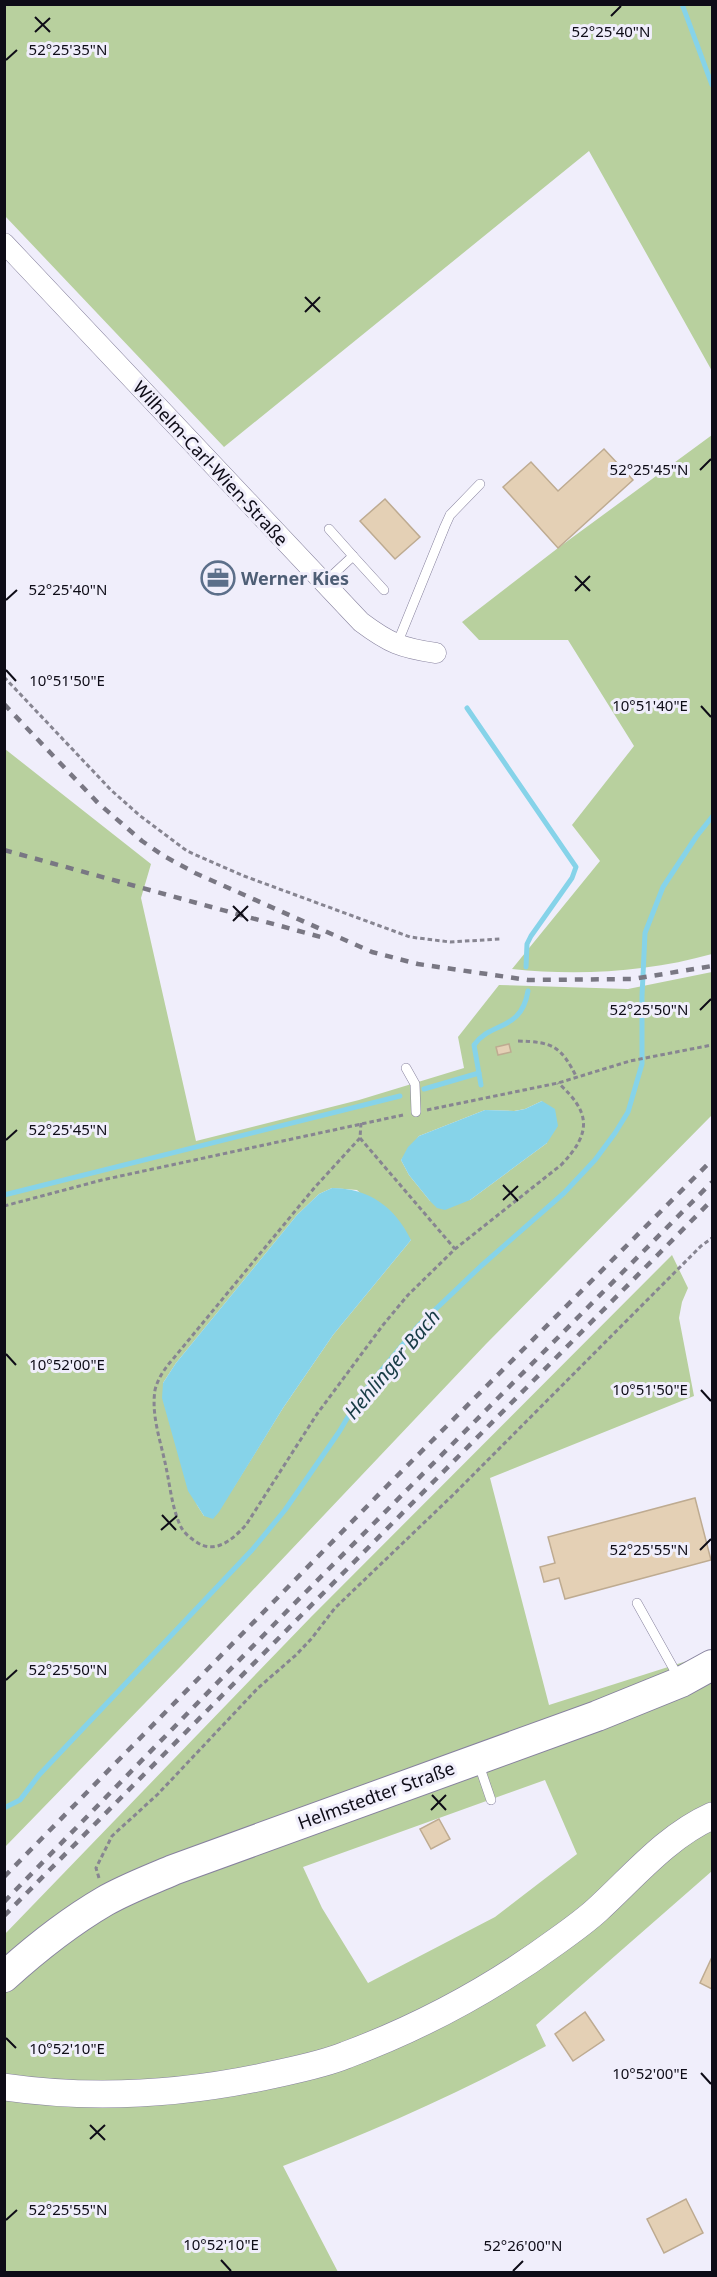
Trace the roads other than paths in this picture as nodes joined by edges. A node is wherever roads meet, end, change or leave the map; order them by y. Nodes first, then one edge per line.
1 (4, 243) edge
2 (480, 484) dead end
3 (329, 530) dead end
4 (353, 555) junction
5 (324, 583) junction
6 (384, 590) dead end
7 (397, 644) junction
8 (436, 654) dead end
9 (406, 1068) dead end
10 (416, 1112) road end
11 (637, 1603) dead end
12 (712, 1665) edge
13 (712, 1674) edge
14 (681, 1682) junction
15 (477, 1759) junction
16 (491, 1800) dead end
17 (712, 1816) edge
18 (4, 1977) edge
19 (4, 2087) edge

1 - 5 street, Wilhelm-Carl-Wien-Straße
2 - 7 lane
3 - 4 lane
4 - 5 lane
4 - 6 lane
5 - 7 street, Wilhelm-Carl-Wien-Straße
7 - 8 street, Wilhelm-Carl-Wien-Straße
9 - 10 lane
11 - 14 lane
12 - 14 main road, Helmstedter Straße
13 - 14 main road, Helmstedter Straße
14 - 15 main road, Helmstedter Straße
15 - 16 lane
15 - 18 main road, Helmstedter Straße
17 - 19 main road

